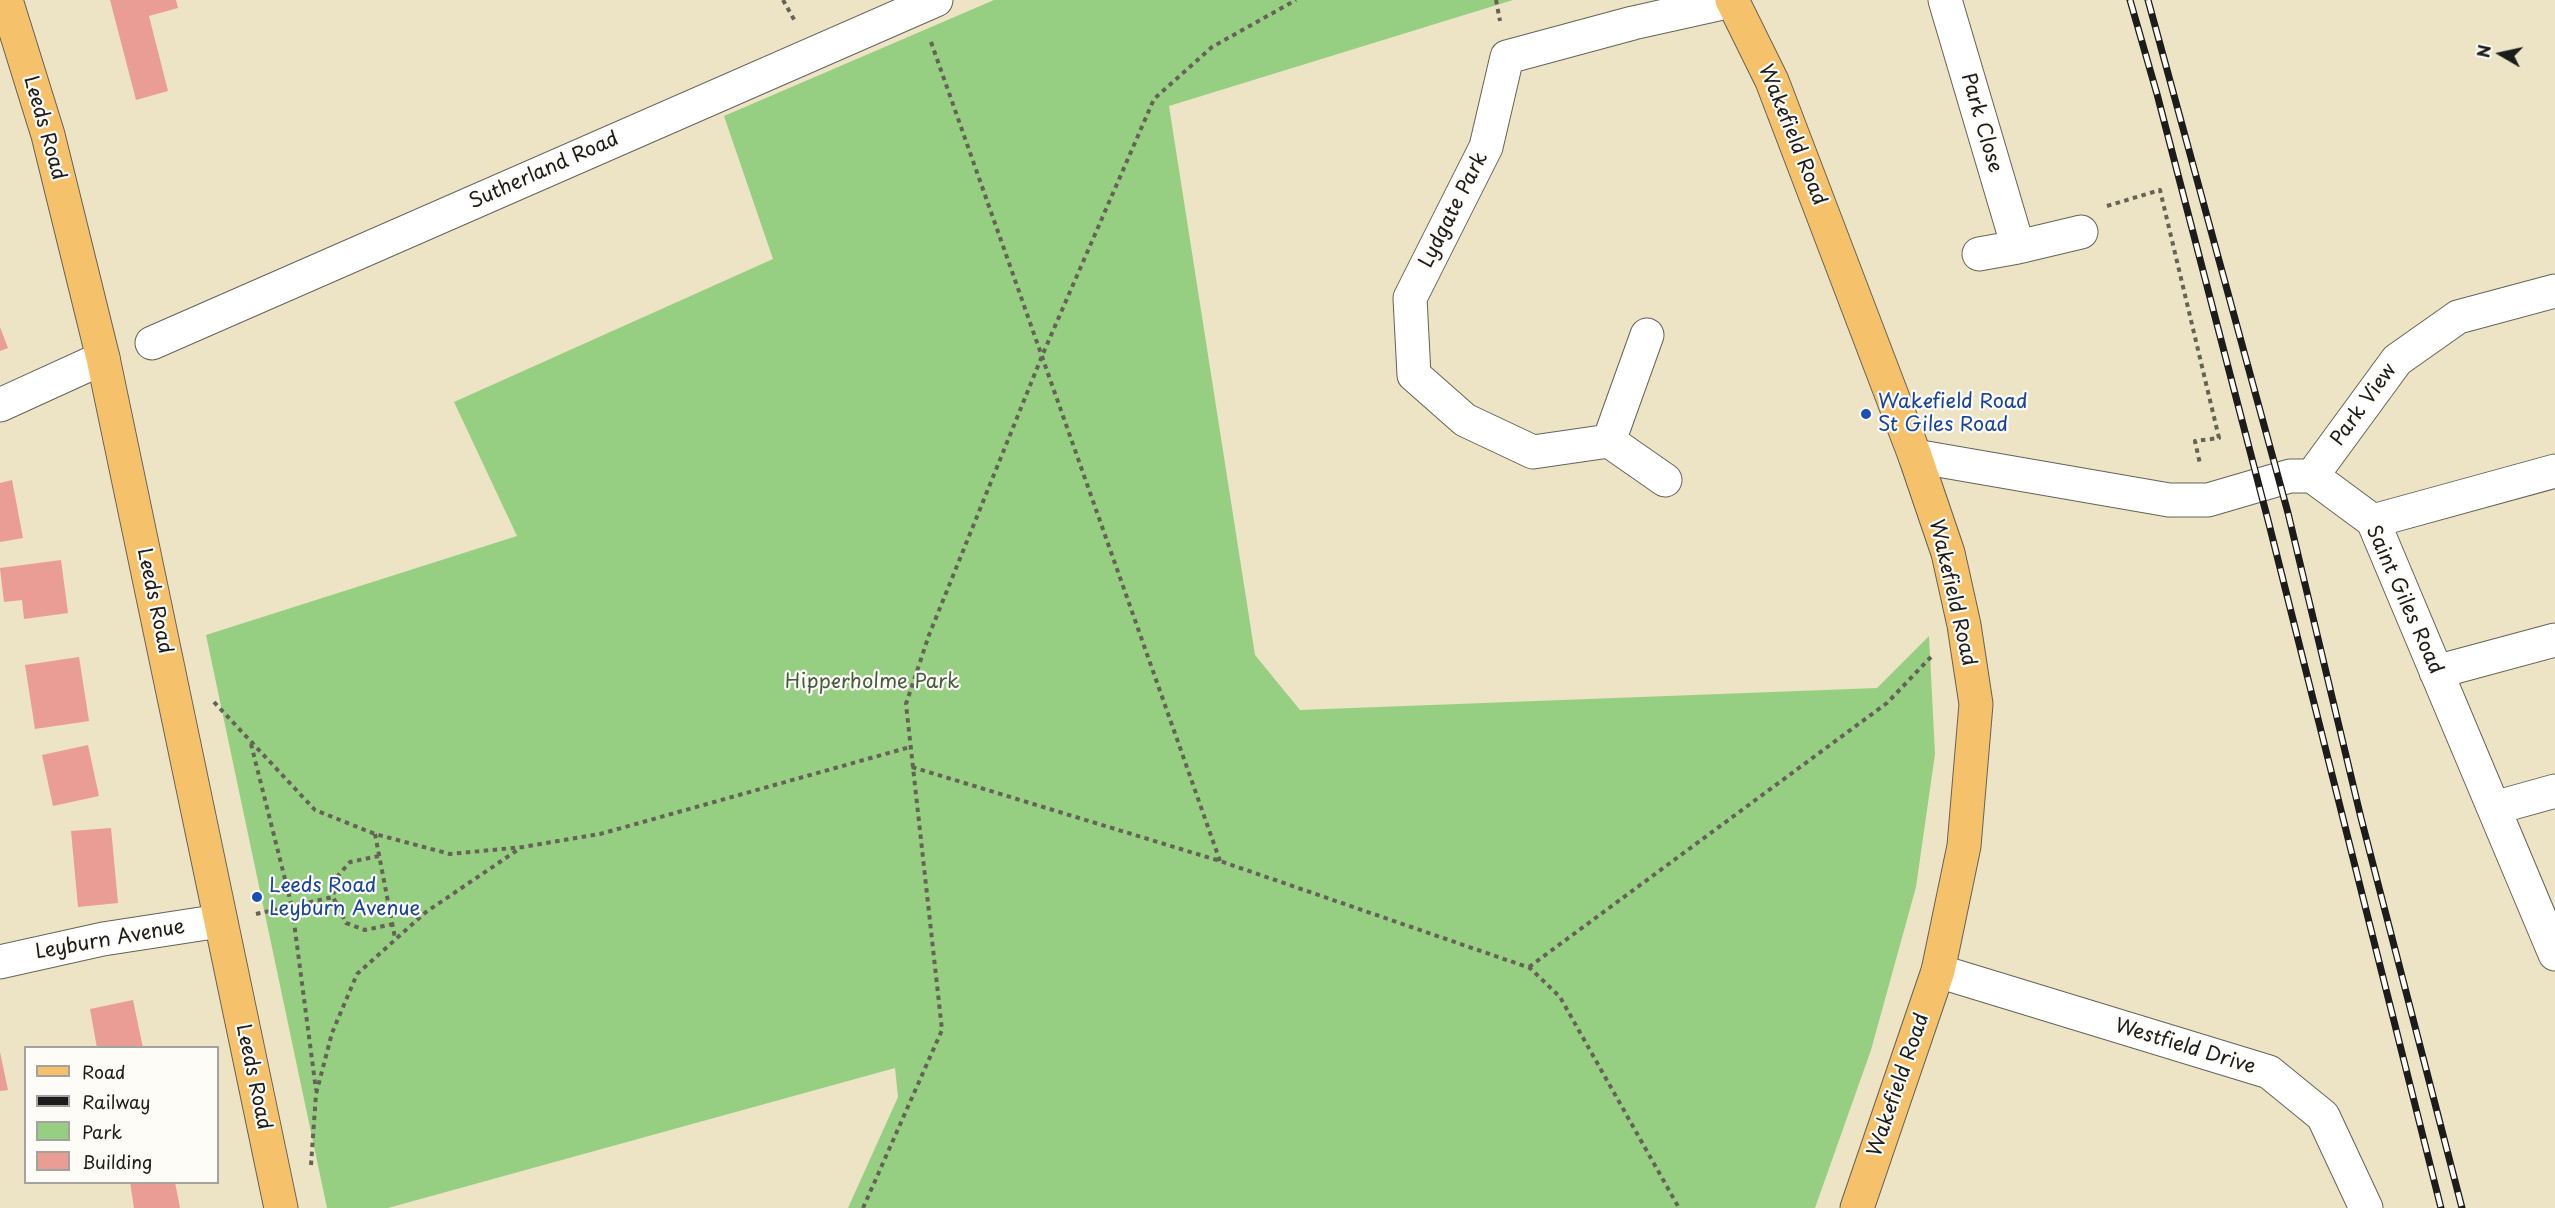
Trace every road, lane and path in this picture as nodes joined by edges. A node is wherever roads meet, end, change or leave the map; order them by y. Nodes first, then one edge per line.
1 (6, 0) edge
2 (1296, 0) edge
3 (1945, 0) edge
4 (1732, 1) edge
5 (928, 4) edge
6 (2081, 232) joint
7 (2018, 247) junction
8 (1979, 254) dead end
9 (2555, 291) edge
10 (1647, 335) dead end
11 (152, 343) dead end
12 (1042, 356) junction
13 (103, 358) junction
14 (0, 405) edge
15 (1609, 441) junction
16 (1915, 456) junction
17 (2555, 471) edge
18 (2312, 476) junction
19 (1665, 480) dead end
20 (2208, 500) junction
21 (2373, 521) junction
22 (1964, 625) junction
23 (2555, 640) edge
24 (2436, 672) junction
25 (172, 689) junction
26 (251, 743) junction
27 (910, 747) junction
28 (912, 767) junction
29 (2555, 791) edge
30 (2494, 808) junction
31 (375, 834) junction
32 (523, 847) junction
33 (379, 856) junction
34 (1220, 861) junction
35 (333, 897) junction
36 (292, 907) junction
37 (220, 921) junction
38 (393, 924) junction
39 (396, 939) junction
40 (2555, 954) edge
41 (0, 962) edge
42 (1528, 967) junction
43 (1938, 971) junction
44 (316, 1094) junction
45 (311, 1166) dead end
46 (281, 1208) edge
47 (863, 1208) edge
48 (1679, 1208) edge
49 (1857, 1208) edge
50 (2366, 1208) edge

1 - 13 main road, Leeds Road
2 - 12 path
3 - 7 street, Park Close
4 - 15 street, Lydgate Park
4 - 16 main road, Wakefield Road
5 - 11 street, Sutherland Road
5 - 12 path
6 - 7 street
6 - 20 path
7 - 8 street
9 - 18 street, Park View
10 - 15 street
12 - 27 path
12 - 34 path
13 - 14 street
13 - 25 main road, Leeds Road
15 - 19 street
16 - 20 street
16 - 22 main road, Wakefield Road
17 - 21 street
18 - 20 street
18 - 21 street, Saint Giles Road
21 - 24 street, Saint Giles Road
22 - 42 path
22 - 43 main road, Wakefield Road
23 - 24 street
24 - 30 street, Saint Giles Road
25 - 26 path
25 - 37 main road, Leeds Road
26 - 31 path
26 - 36 path
27 - 28 path
27 - 32 path
28 - 34 path
28 - 47 path
29 - 30 street
30 - 40 street, Saint Giles Road
31 - 32 path
31 - 33 path
32 - 39 path
33 - 35 path
33 - 38 path
34 - 42 path
35 - 36 path
35 - 38 path
36 - 37 path
36 - 44 path
37 - 41 street, Leyburn Avenue
37 - 46 main road, Leeds Road
38 - 39 path
39 - 44 path
42 - 48 path
43 - 49 main road, Wakefield Road
43 - 50 street, Westfield Drive
44 - 45 path

